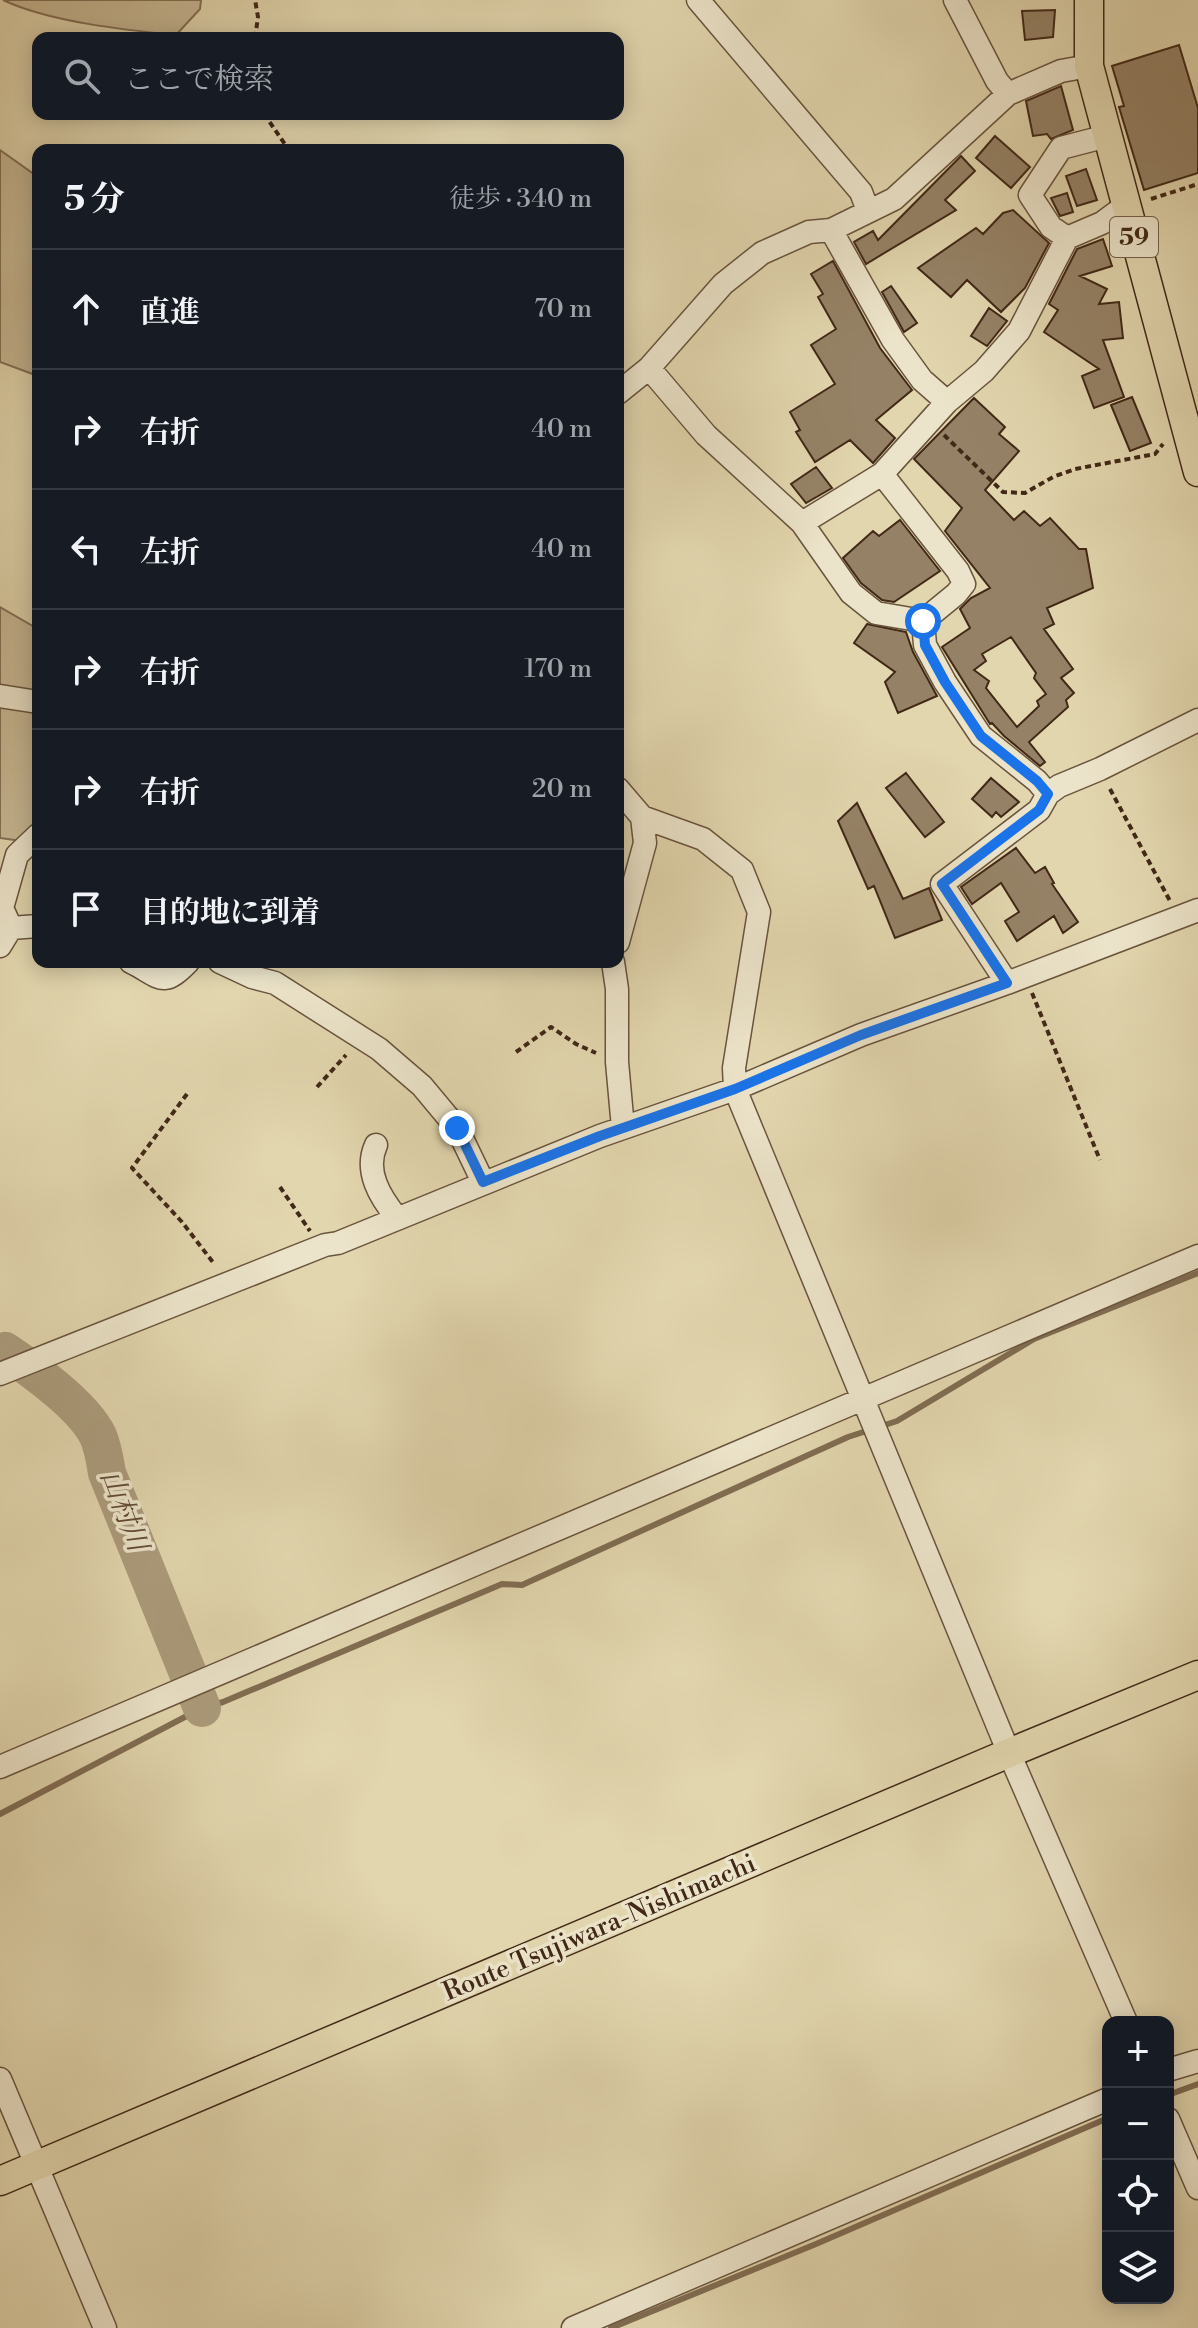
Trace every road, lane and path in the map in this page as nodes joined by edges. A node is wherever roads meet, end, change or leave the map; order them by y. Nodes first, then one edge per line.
1 (255, 0) edge
2 (698, 0) edge
3 (955, 0) edge
4 (1089, 0) edge
5 (256, 32) edge
6 (1089, 66) junction
7 (1008, 94) junction
8 (268, 120) edge
9 (1107, 136) junction
10 (285, 144) edge
11 (1198, 184) edge
12 (1125, 206) junction
13 (868, 211) junction
14 (831, 230) junction
15 (1067, 238) junction
16 (649, 368) junction
17 (624, 388) edge
18 (947, 402) junction
19 (930, 422) junction
20 (1163, 444) dead end
21 (1198, 472) edge
22 (882, 474) junction
23 (802, 523) junction
24 (923, 621) junction
25 (0, 696) edge
26 (32, 701) edge
27 (1198, 720) edge
28 (1100, 769) junction
29 (1048, 794) junction
30 (624, 796) edge
31 (642, 817) junction
32 (32, 841) edge
33 (1188, 914) edge
34 (624, 920) edge
35 (32, 928) edge
36 (6, 937) edge
37 (143, 968) edge
38 (182, 968) edge
39 (233, 968) edge
40 (614, 968) edge
41 (1016, 980) junction
42 (361, 1038) junction
43 (516, 1052) dead end
44 (617, 1062) junction
45 (317, 1087) dead end
46 (735, 1089) junction
47 (187, 1094) dead end
48 (623, 1128) junction
49 (376, 1145) dead end
50 (1100, 1160) dead end
51 (483, 1182) junction
52 (280, 1187) dead end
53 (397, 1218) junction
54 (311, 1232) dead end
55 (1198, 1256) edge
56 (226, 1285) junction
57 (0, 1374) edge
58 (862, 1399) junction
59 (1198, 1675) edge
60 (1009, 1753) junction
61 (0, 1767) edge
62 (1123, 2016) edge
63 (1198, 2061) edge
64 (1174, 2068) edge
65 (0, 2079) edge
66 (1102, 2102) edge
67 (1174, 2133) edge
68 (37, 2166) junction
69 (0, 2181) edge
70 (1198, 2188) edge
71 (105, 2328) edge
72 (573, 2328) edge

1 - 5 path
2 - 13 street
3 - 7 street
4 - 6 main road, 59
6 - 7 street
6 - 9 main road, 59
7 - 13 street
8 - 10 path
9 - 12 main road, 59
9 - 15 street
11 - 12 path
12 - 15 street
12 - 21 main road, 59
13 - 14 street
14 - 16 street
14 - 18 street
15 - 18 street
16 - 17 street
16 - 23 street
18 - 19 street
19 - 20 path
19 - 22 street
22 - 23 street
22 - 24 street
23 - 24 street
24 - 29 street
25 - 26 street
27 - 28 street
28 - 29 street
28 - 33 path
29 - 41 street
30 - 31 street
31 - 34 street
31 - 46 street
32 - 36 street
33 - 41 street
35 - 36 street
37 - 38 street
39 - 42 street
40 - 44 street
41 - 46 street
41 - 50 path
42 - 45 path
42 - 51 street
43 - 44 path
44 - 48 street
46 - 48 street
46 - 58 street
47 - 56 path
48 - 51 street
49 - 53 street
51 - 53 street
52 - 54 path
53 - 56 street
55 - 58 street
56 - 57 street
58 - 60 street
58 - 61 street
59 - 60 main road, Route Tsujiwara-Nishimachi
60 - 62 street
60 - 68 main road, Route Tsujiwara-Nishimachi
63 - 64 street
65 - 68 street
66 - 72 street
67 - 70 street
68 - 69 main road, Route Tsujiwara-Nishimachi
68 - 71 street

